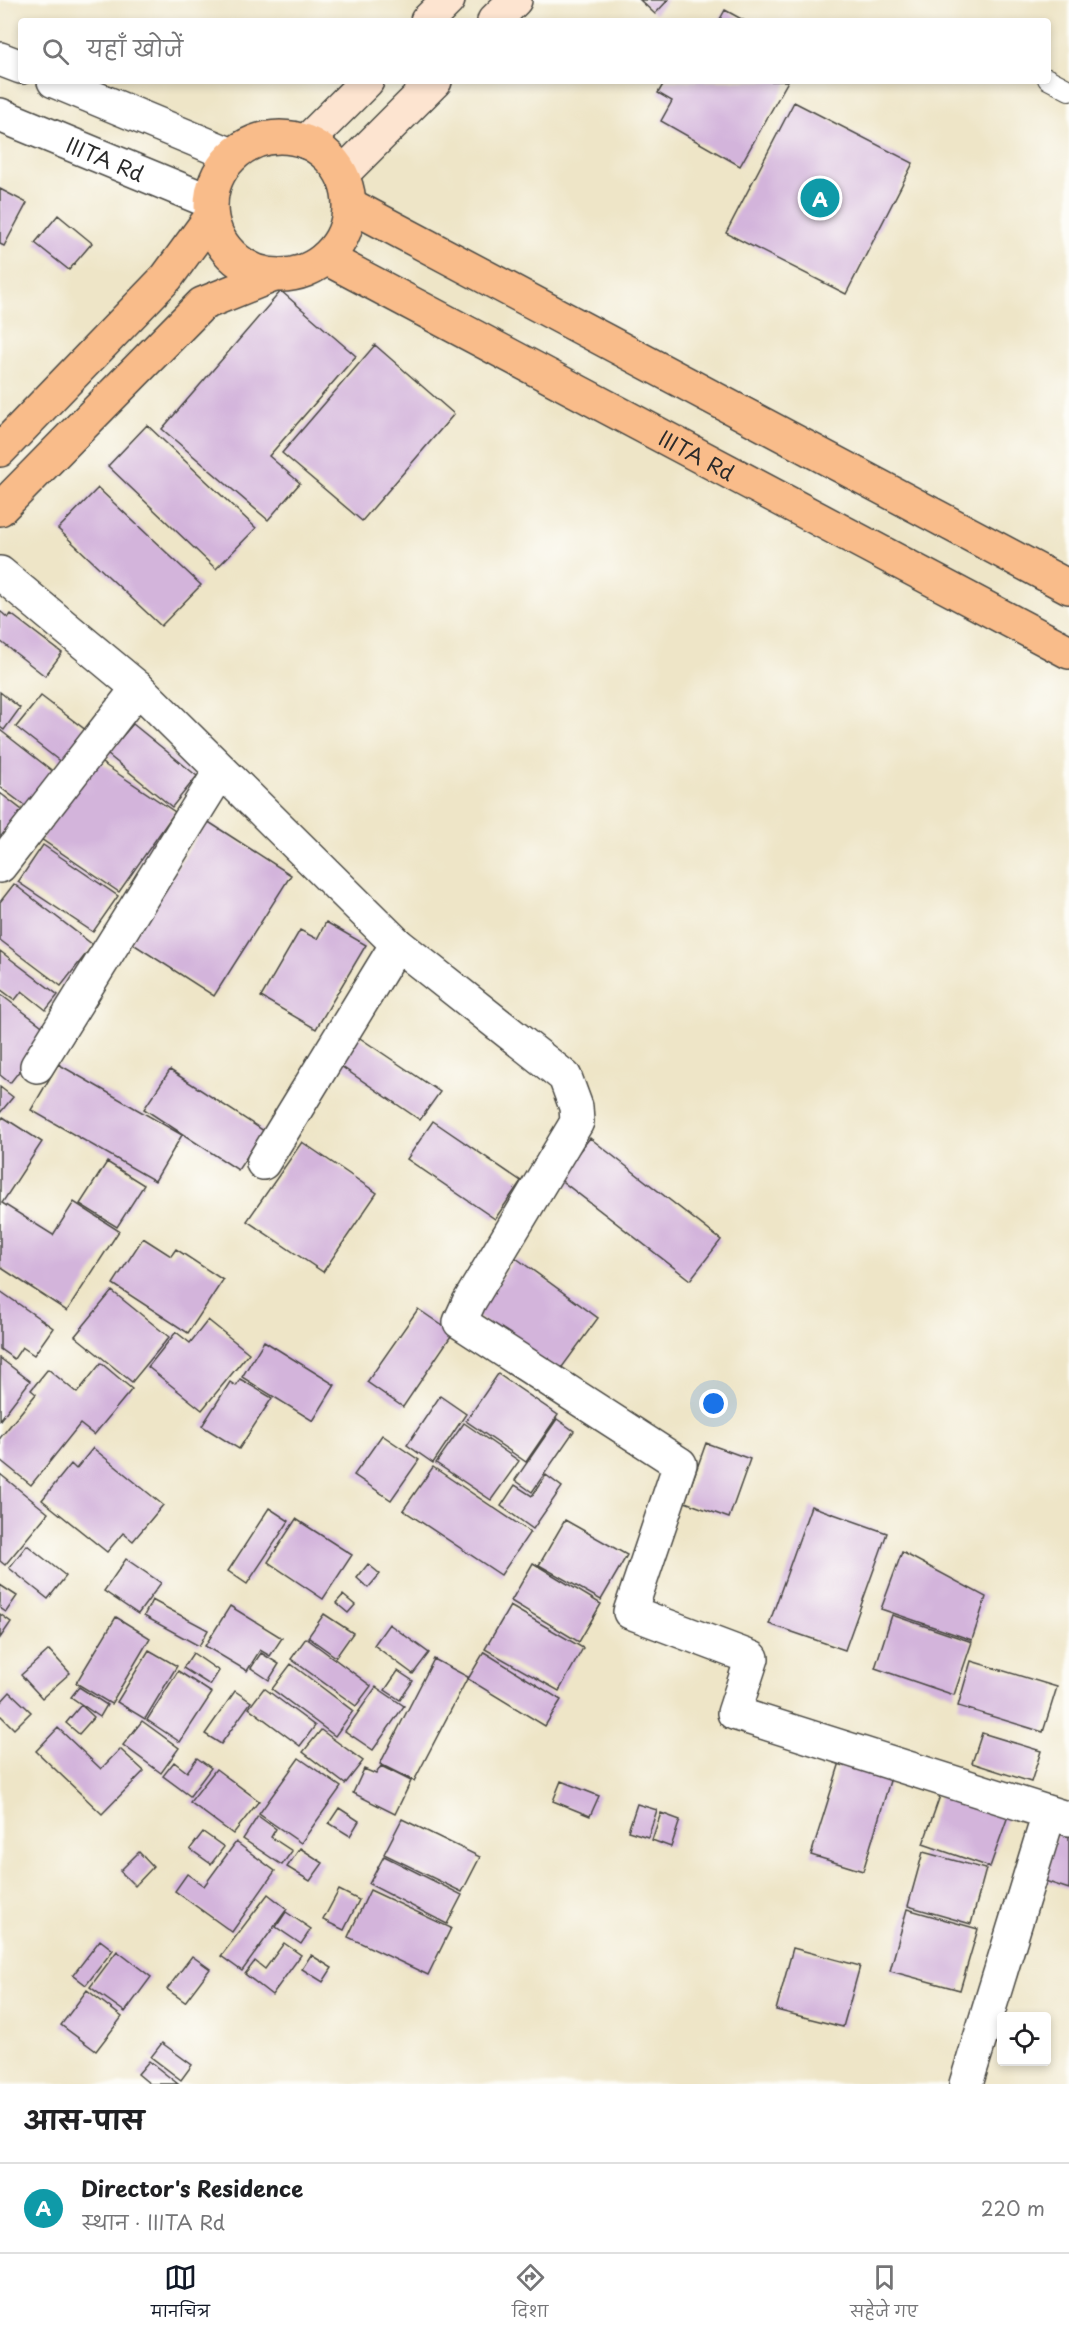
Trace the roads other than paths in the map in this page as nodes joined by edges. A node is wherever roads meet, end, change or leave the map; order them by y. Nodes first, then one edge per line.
1 (448, 0) edge
2 (515, 0) edge
3 (430, 18) edge
4 (498, 18) edge
5 (0, 59) edge
6 (18, 66) edge
7 (1051, 81) edge
8 (61, 84) edge
9 (364, 84) edge
10 (432, 84) edge
11 (1069, 90) edge
12 (0, 115) edge
13 (306, 142) junction
14 (232, 155) junction
15 (342, 174) junction
16 (350, 205) junction
17 (211, 209) junction
18 (326, 258) junction
19 (274, 275) junction
20 (0, 450) edge
21 (0, 509) edge
22 (0, 573) edge
23 (1069, 588) edge
24 (1069, 652) edge
25 (138, 688) junction
26 (220, 772) junction
27 (0, 866) edge
28 (397, 944) junction
29 (37, 1066) dead end
30 (263, 1163) dead end
31 (1059, 1817) edge
32 (966, 2084) edge

1 - 3 main road
2 - 4 main road
5 - 6 street
7 - 11 lane
8 - 14 street
9 - 13 main road
10 - 15 main road
12 - 17 street, IIITA Rd
13 - 14 main road
13 - 15 main road
14 - 17 main road
15 - 16 main road
16 - 18 main road
16 - 23 main road
17 - 19 main road
17 - 20 main road
18 - 19 main road
18 - 24 main road, IIITA Rd
19 - 21 main road
22 - 25 street
25 - 26 street
25 - 27 street
26 - 28 street
26 - 29 street
28 - 30 street
28 - 31 street
31 - 32 street

